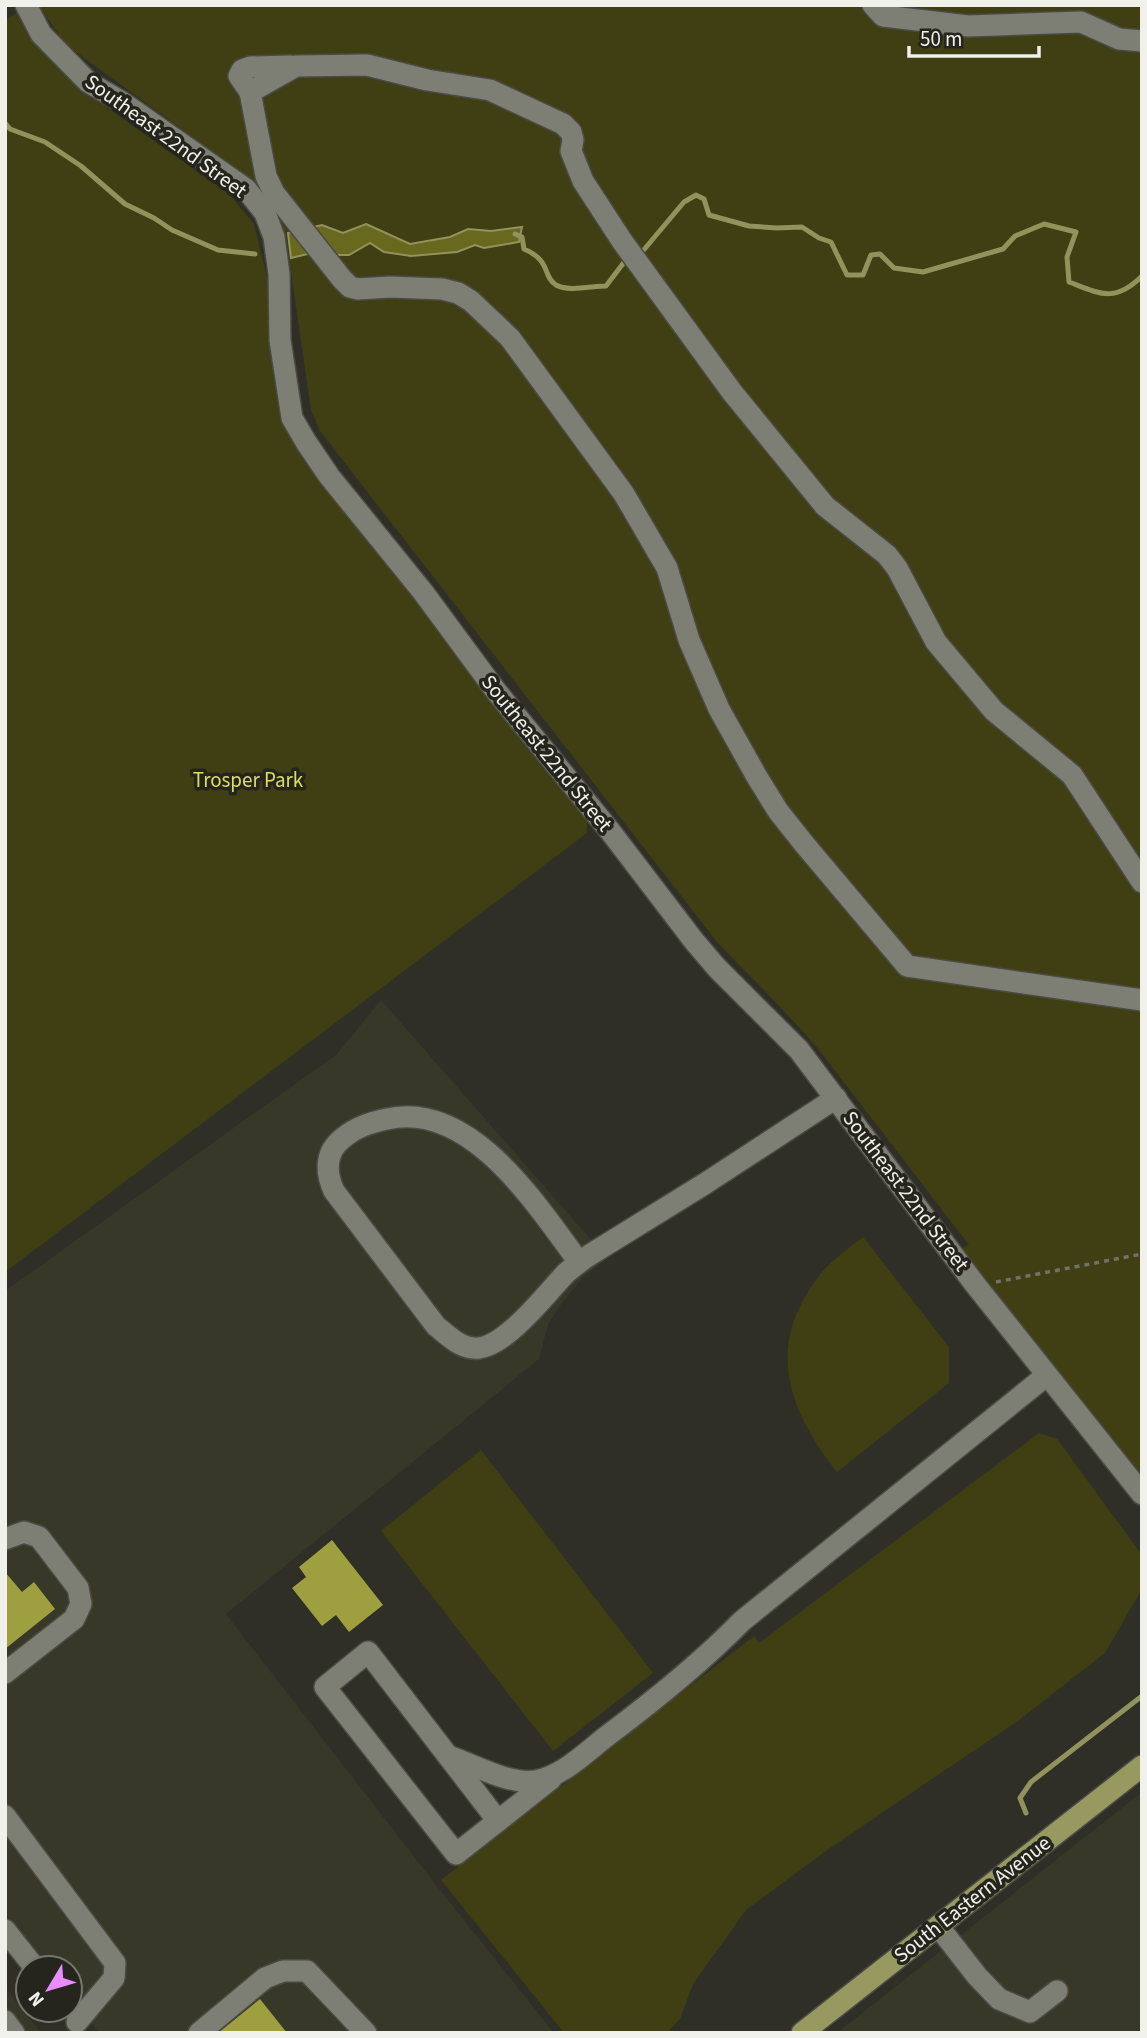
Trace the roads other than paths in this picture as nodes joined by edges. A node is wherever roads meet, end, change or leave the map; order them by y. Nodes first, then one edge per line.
1 (26, 5) edge
2 (873, 5) edge
3 (1142, 41) edge
4 (1142, 882) edge
5 (1142, 1000) edge
6 (836, 1098) junction
7 (579, 1262) junction
8 (1047, 1375) junction
9 (1142, 1494) edge
10 (5, 1539) edge
11 (5, 1673) edge
12 (448, 1756) junction
13 (1142, 1766) edge
14 (557, 1774) junction
15 (5, 1816) edge
16 (498, 1821) junction
17 (938, 1926) junction
18 (5, 1930) edge
19 (24, 1954) edge
20 (1057, 1991) dead end
21 (84, 2012) edge
22 (5, 2021) edge
23 (14, 2033) edge
24 (199, 2033) edge
25 (366, 2033) edge
26 (802, 2033) edge

1 - 6 street, Southeast 22nd Street
2 - 3 street
4 - 5 street
6 - 7 street
6 - 8 street, Southeast 22nd Street
7 - 7 street
8 - 9 street, Southeast 22nd Street
8 - 14 street
10 - 11 street
12 - 14 street
12 - 16 street
12 - 16 street
13 - 17 main road, South Eastern Avenue
14 - 16 street
15 - 21 street
17 - 20 street
17 - 26 main road, South Eastern Avenue
18 - 19 street
22 - 23 street
24 - 25 street

